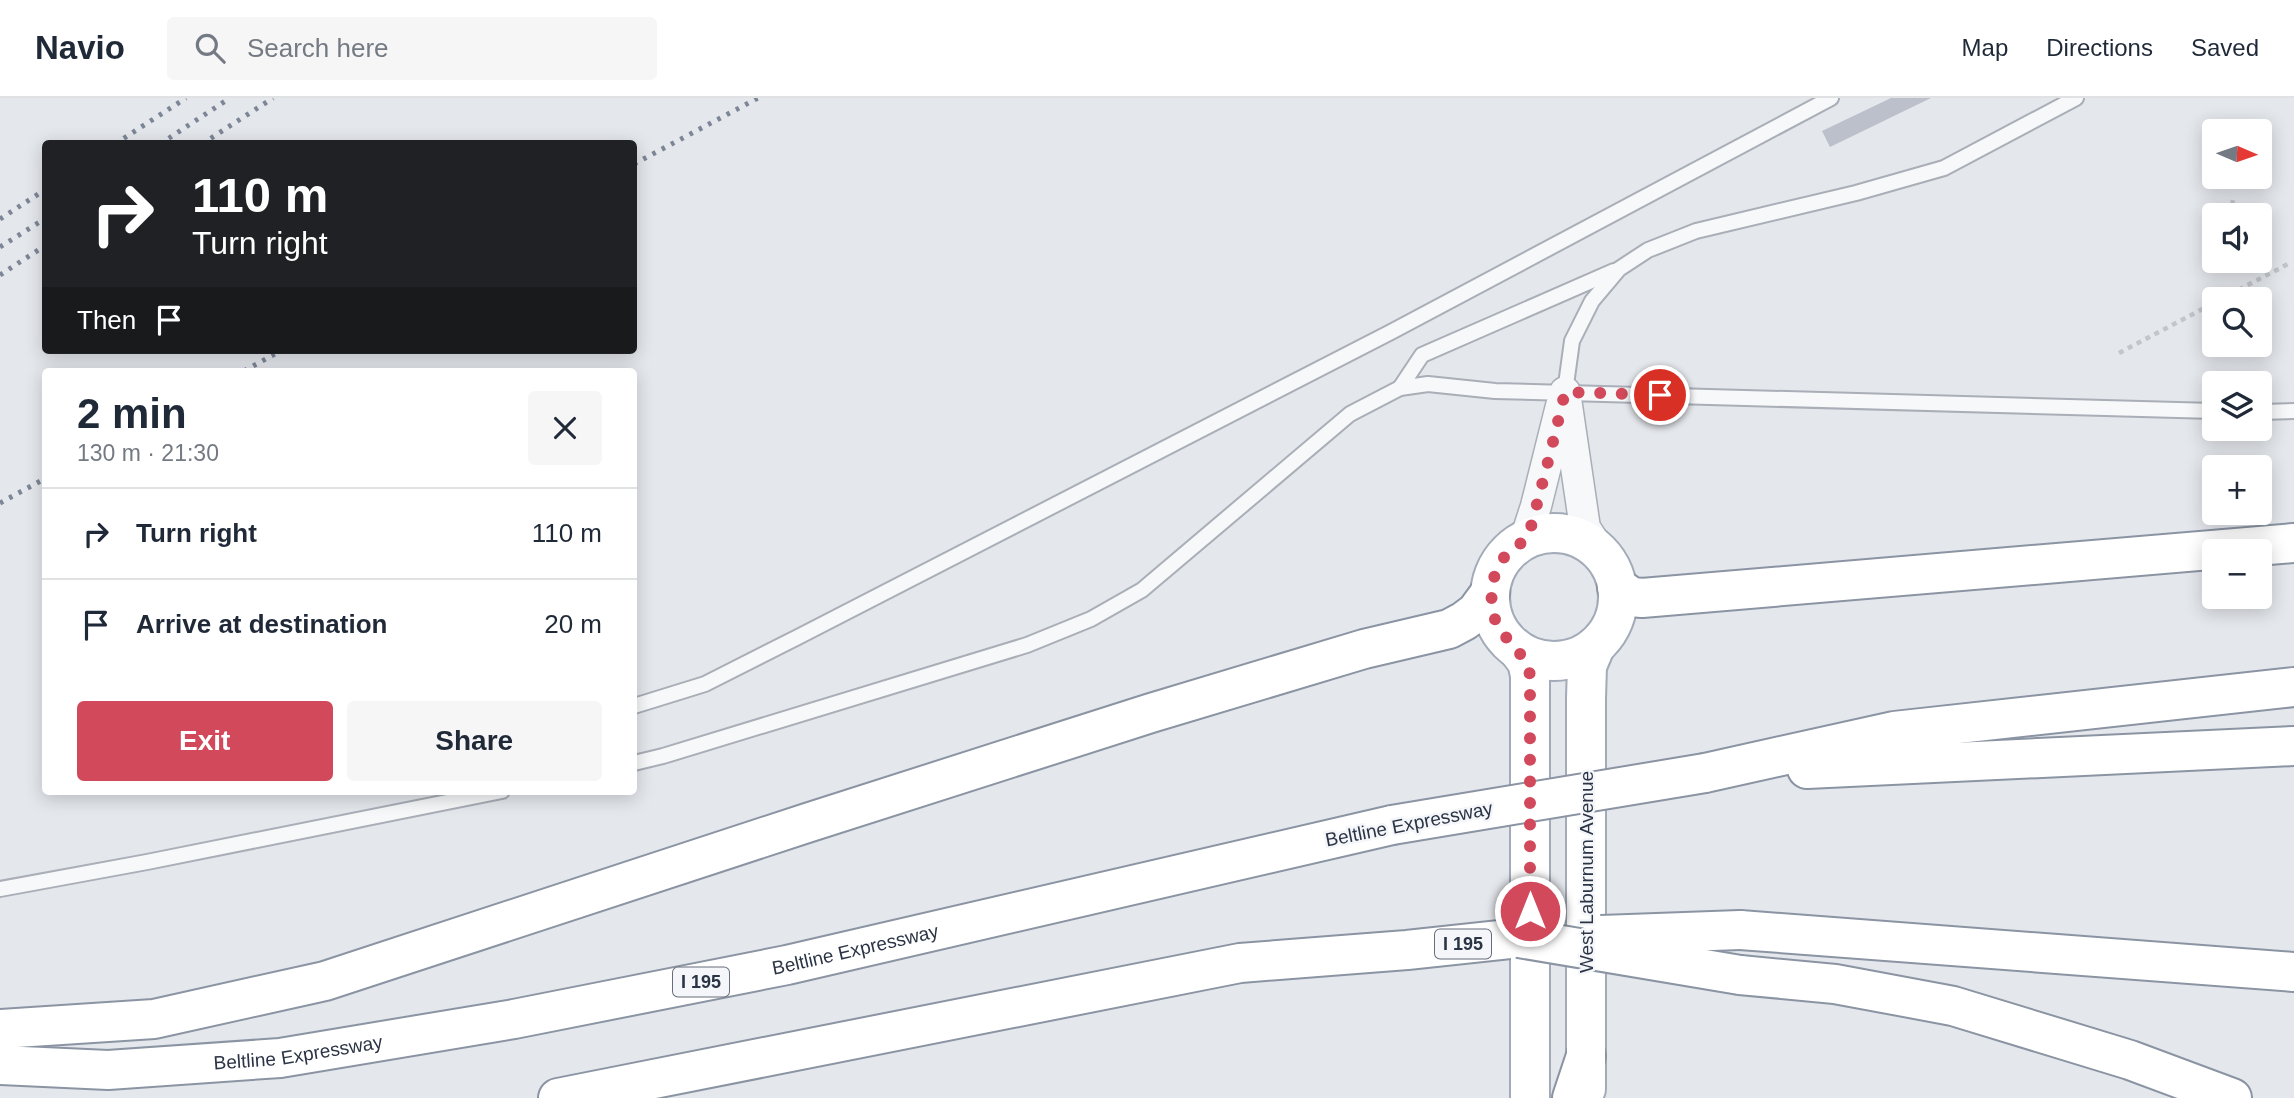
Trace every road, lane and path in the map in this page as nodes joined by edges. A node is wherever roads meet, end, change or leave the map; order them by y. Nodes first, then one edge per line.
1 (1831, 98) edge
2 (2076, 98) edge
3 (2233, 199) dead end
4 (2232, 203) edge
5 (2288, 264) dead end
6 (1619, 269) junction
7 (2244, 287) edge
8 (2202, 309) edge
9 (2119, 353) dead end
10 (1400, 388) junction
11 (1565, 392) junction
12 (2202, 411) edge
13 (2294, 411) edge
14 (2272, 412) edge
15 (1525, 540) junction
16 (2294, 543) edge
17 (1600, 551) junction
18 (1617, 587) junction
19 (1490, 593) junction
20 (1595, 647) junction
21 (1518, 650) junction
22 (2294, 687) edge
23 (637, 705) edge
24 (2294, 746) edge
25 (637, 762) edge
26 (1705, 773) junction
27 (480, 795) edge
28 (0, 889) edge
29 (1519, 939) junction
30 (2294, 972) edge
31 (0, 1029) edge
32 (1586, 1056) junction
33 (0, 1065) edge
34 (558, 1098) edge
35 (1530, 1098) edge
36 (1572, 1098) edge
37 (1586, 1098) edge
38 (2232, 1098) edge

1 - 23 lane
2 - 6 lane
3 - 4 path
5 - 7 path
6 - 10 lane
6 - 11 lane
8 - 9 path
10 - 11 lane
10 - 25 lane
11 - 12 lane
11 - 15 street
11 - 17 street
13 - 14 lane
15 - 17 main road
15 - 19 main road
16 - 18 main road
17 - 18 main road
18 - 20 main road, West Laburnum Avenue
19 - 21 main road
19 - 31 main road
20 - 21 main road
20 - 32 main road, West Laburnum Avenue
21 - 35 main road
22 - 26 main road
24 - 26 main road
26 - 33 main road, Beltline Expressway / I 195, bridge
27 - 28 lane
29 - 30 main road, bridge
29 - 34 main road, I 195
29 - 38 main road, bridge
32 - 36 main road
32 - 37 main road, West Laburnum Avenue

